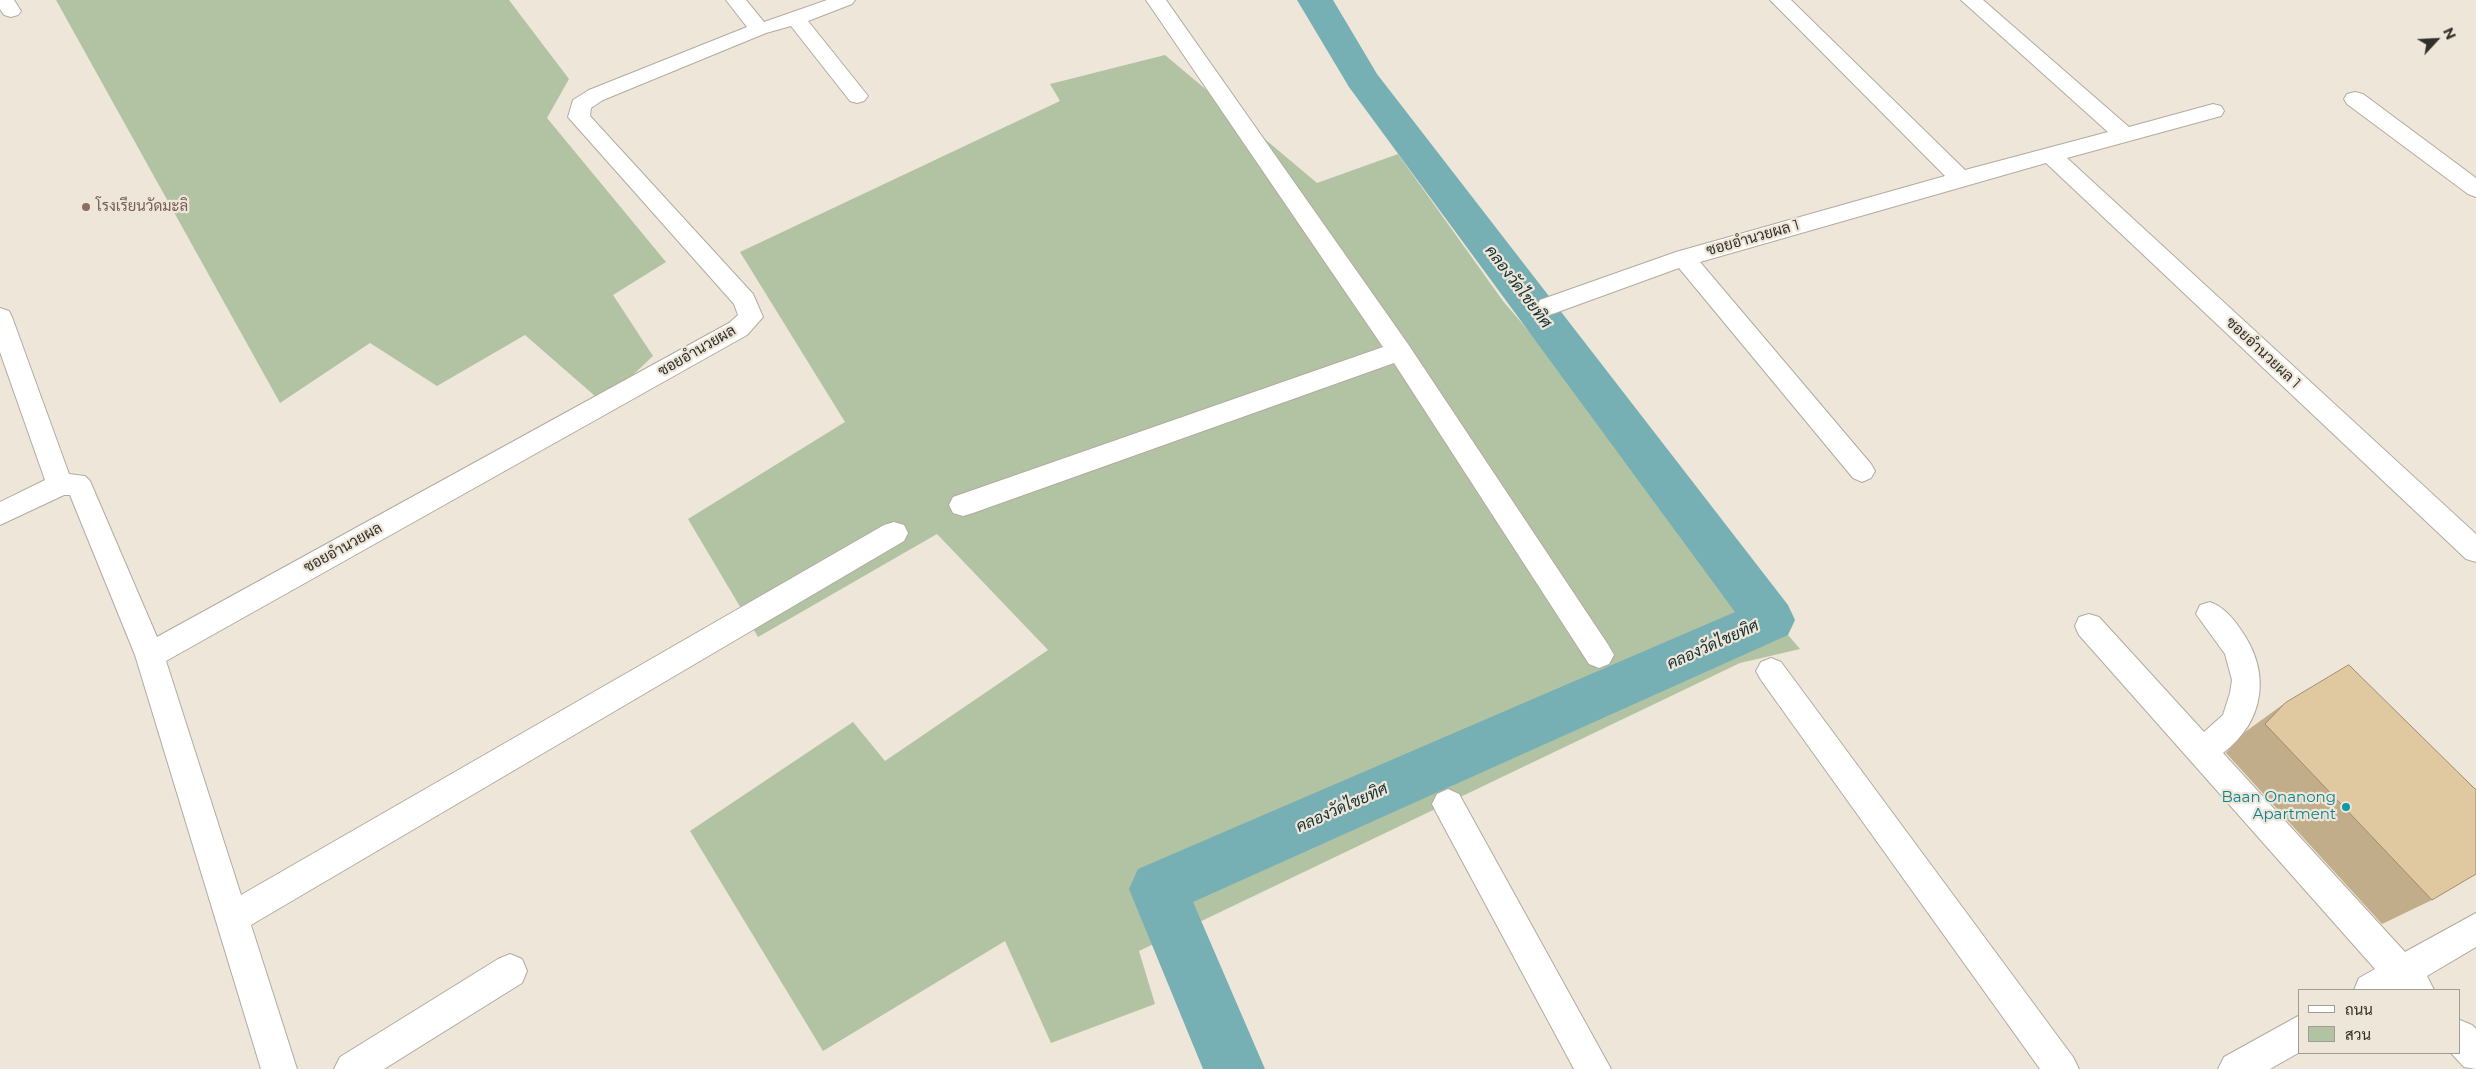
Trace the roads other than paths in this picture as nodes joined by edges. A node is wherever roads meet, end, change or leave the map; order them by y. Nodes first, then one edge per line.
1 (736, 0) edge
2 (845, 0) edge
3 (1156, 0) edge
4 (1780, 0) edge
5 (1971, 0) edge
6 (796, 18) junction
7 (759, 29) junction
8 (857, 96) dead end
9 (2355, 99) dead end
10 (2213, 111) dead end
11 (2125, 135) junction
12 (2051, 155) junction
13 (1961, 178) junction
14 (2476, 190) edge
15 (1684, 258) junction
16 (1548, 306) dead end
17 (0, 317) edge
18 (1399, 352) junction
19 (1862, 471) dead end
20 (68, 485) junction
21 (963, 505) dead end
22 (0, 514) edge
23 (894, 533) dead end
24 (2476, 551) edge
25 (2210, 614) dead end
26 (2089, 626) dead end
27 (150, 655) junction
28 (1599, 655) dead end
29 (1771, 671) dead end
30 (2201, 752) junction
31 (1448, 804) dead end
32 (234, 917) junction
33 (2476, 929) edge
34 (510, 971) dead end
35 (2409, 982) edge
36 (2376, 989) edge
37 (2298, 1033) edge
38 (2461, 1038) edge
39 (2476, 1055) edge
40 (279, 1069) edge
41 (352, 1069) edge
42 (1592, 1069) edge
43 (2060, 1069) edge
44 (2236, 1069) edge

1 - 7 street
2 - 6 street, ซอยอำนวยผล
3 - 18 street
4 - 13 street
5 - 11 street
6 - 7 street, ซอยอำนวยผล
6 - 8 street
7 - 27 street, ซอยอำนวยผล
9 - 14 street
10 - 11 street, ซอยอำนวยผล 1
11 - 12 street, ซอยอำนวยผล 1
12 - 13 street, ซอยอำนวยผล 1
12 - 24 street, ซอยอำนวยผล 1
13 - 15 street, ซอยอำนวยผล 1
15 - 16 street, ซอยอำนวยผล 1
15 - 19 street
17 - 20 street
18 - 21 street
18 - 28 street
20 - 22 street
20 - 27 street
23 - 32 street
25 - 30 street
26 - 30 street
27 - 32 street
29 - 43 street
30 - 35 street
31 - 42 street
32 - 40 street
33 - 35 street
34 - 41 street
35 - 36 street
37 - 44 street
38 - 39 street

